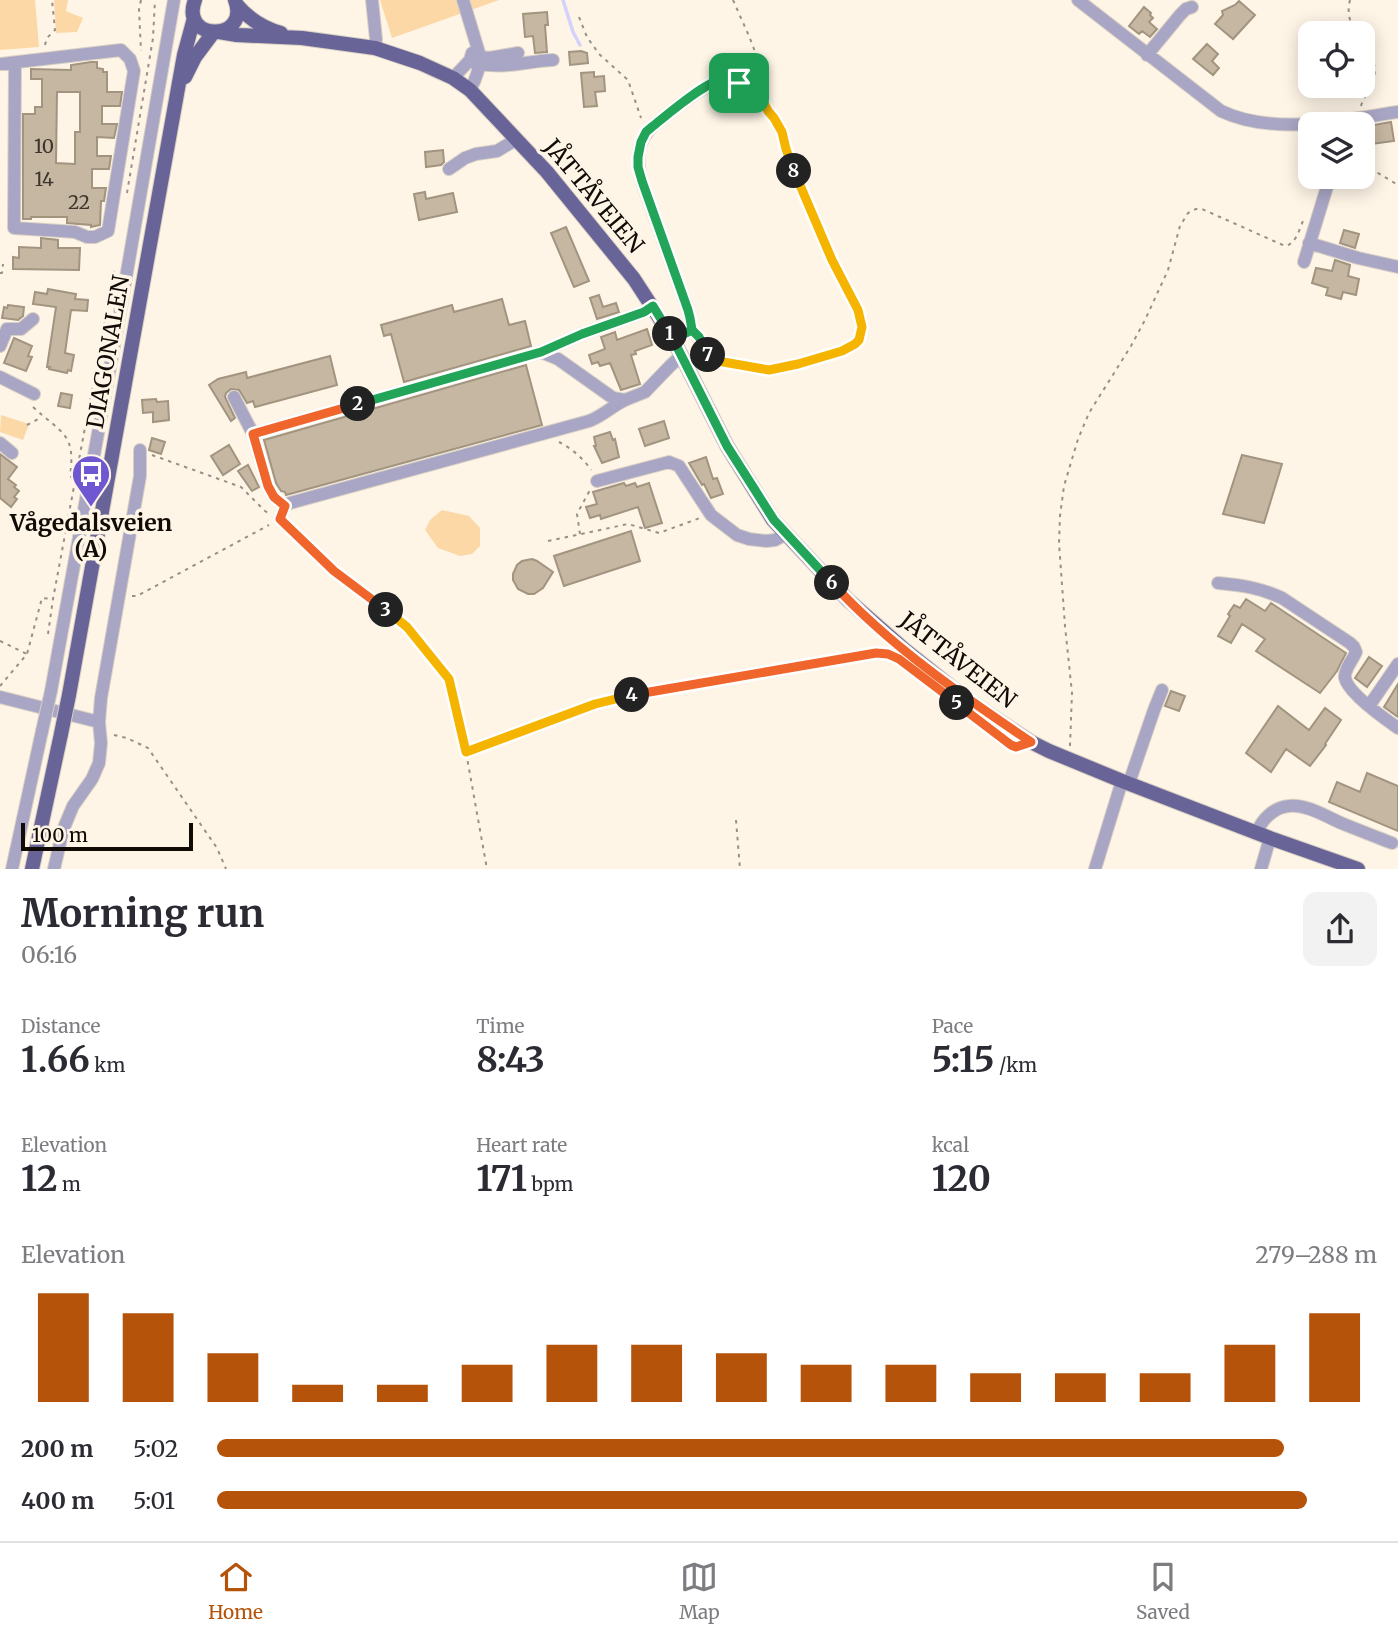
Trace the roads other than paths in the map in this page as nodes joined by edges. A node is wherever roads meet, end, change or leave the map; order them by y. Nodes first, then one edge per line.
1 (174, 0) edge
2 (195, 0) edge
3 (372, 0) edge
4 (463, 0) edge
5 (1078, 0) edge
6 (236, 2) edge
7 (1192, 7) dead end
8 (194, 18) junction
9 (216, 32) junction
10 (302, 38) junction
11 (375, 48) junction
12 (518, 53) dead end
13 (1147, 55) junction
14 (475, 56) junction
15 (553, 60) dead end
16 (15, 63) junction
17 (0, 64) edge
18 (453, 78) junction
19 (178, 90) junction
20 (470, 90) junction
21 (763, 101) road end
22 (1398, 112) edge
23 (517, 139) junction
24 (449, 169) dead end
25 (1326, 189) edge
26 (1309, 243) junction
27 (1304, 262) dead end
28 (1398, 267) edge
29 (653, 306) junction
30 (33, 319) dead end
31 (692, 330) junction
32 (673, 339) junction
33 (0, 346) edge
34 (541, 352) junction
35 (682, 355) junction
36 (712, 360) road end
37 (0, 377) edge
38 (34, 394) road end
39 (234, 397) dead end
40 (625, 400) junction
41 (253, 434) junction
42 (0, 443) edge
43 (140, 450) road end
44 (12, 453) dead end
45 (597, 481) road end
46 (285, 506) junction
47 (280, 519) road end
48 (786, 534) junction
49 (1218, 583) dead end
50 (1398, 664) edge
51 (1163, 690) dead end
52 (1, 698) edge
53 (1369, 706) junction
54 (100, 727) junction
55 (1398, 728) edge
56 (1125, 782) junction
57 (1263, 835) junction
58 (1392, 843) dead end
59 (12, 869) edge
60 (33, 869) edge
61 (54, 869) edge
62 (1095, 869) edge
63 (1261, 869) edge
64 (1358, 869) edge

1 - 59 street, bridge
2 - 8 main road, DIAGONALEN
3 - 11 street
4 - 14 street
5 - 13 street
6 - 9 main road, DIAGONALEN
6 - 10 main road, JÅTTÅVEIEN
7 - 13 street
8 - 9 main road
8 - 19 main road, DIAGONALEN
9 - 10 main road, JÅTTÅVEIEN
9 - 19 main road, DIAGONALEN
10 - 11 main road, JÅTTÅVEIEN
11 - 18 main road, JÅTTÅVEIEN
12 - 14 street
13 - 22 street
14 - 15 street
14 - 18 street
14 - 20 street
16 - 16 street
16 - 17 street
18 - 20 main road, JÅTTÅVEIEN
19 - 60 main road, DIAGONALEN, bridge
20 - 23 main road, JÅTTÅVEIEN
21 - 31 street
23 - 24 street, JÅTTÅVEIEN
23 - 29 main road, JÅTTÅVEIEN
25 - 26 street
26 - 27 street
26 - 28 street
29 - 32 main road, JÅTTÅVEIEN
29 - 34 street
30 - 33 street
31 - 32 street
31 - 36 street
32 - 35 main road, JÅTTÅVEIEN
34 - 40 street
34 - 41 street
35 - 40 street
35 - 48 main road, JÅTTÅVEIEN
37 - 38 street
39 - 41 street
40 - 46 street
41 - 46 street
42 - 44 street
43 - 54 street
45 - 48 street
46 - 47 street
48 - 56 main road, JÅTTÅVEIEN
49 - 53 street
50 - 53 street
51 - 56 street
52 - 54 street
53 - 55 street
54 - 61 street
56 - 57 main road, JÅTTÅVEIEN
56 - 62 street
57 - 58 street
57 - 63 street
57 - 64 main road, JÅTTÅVEIEN

